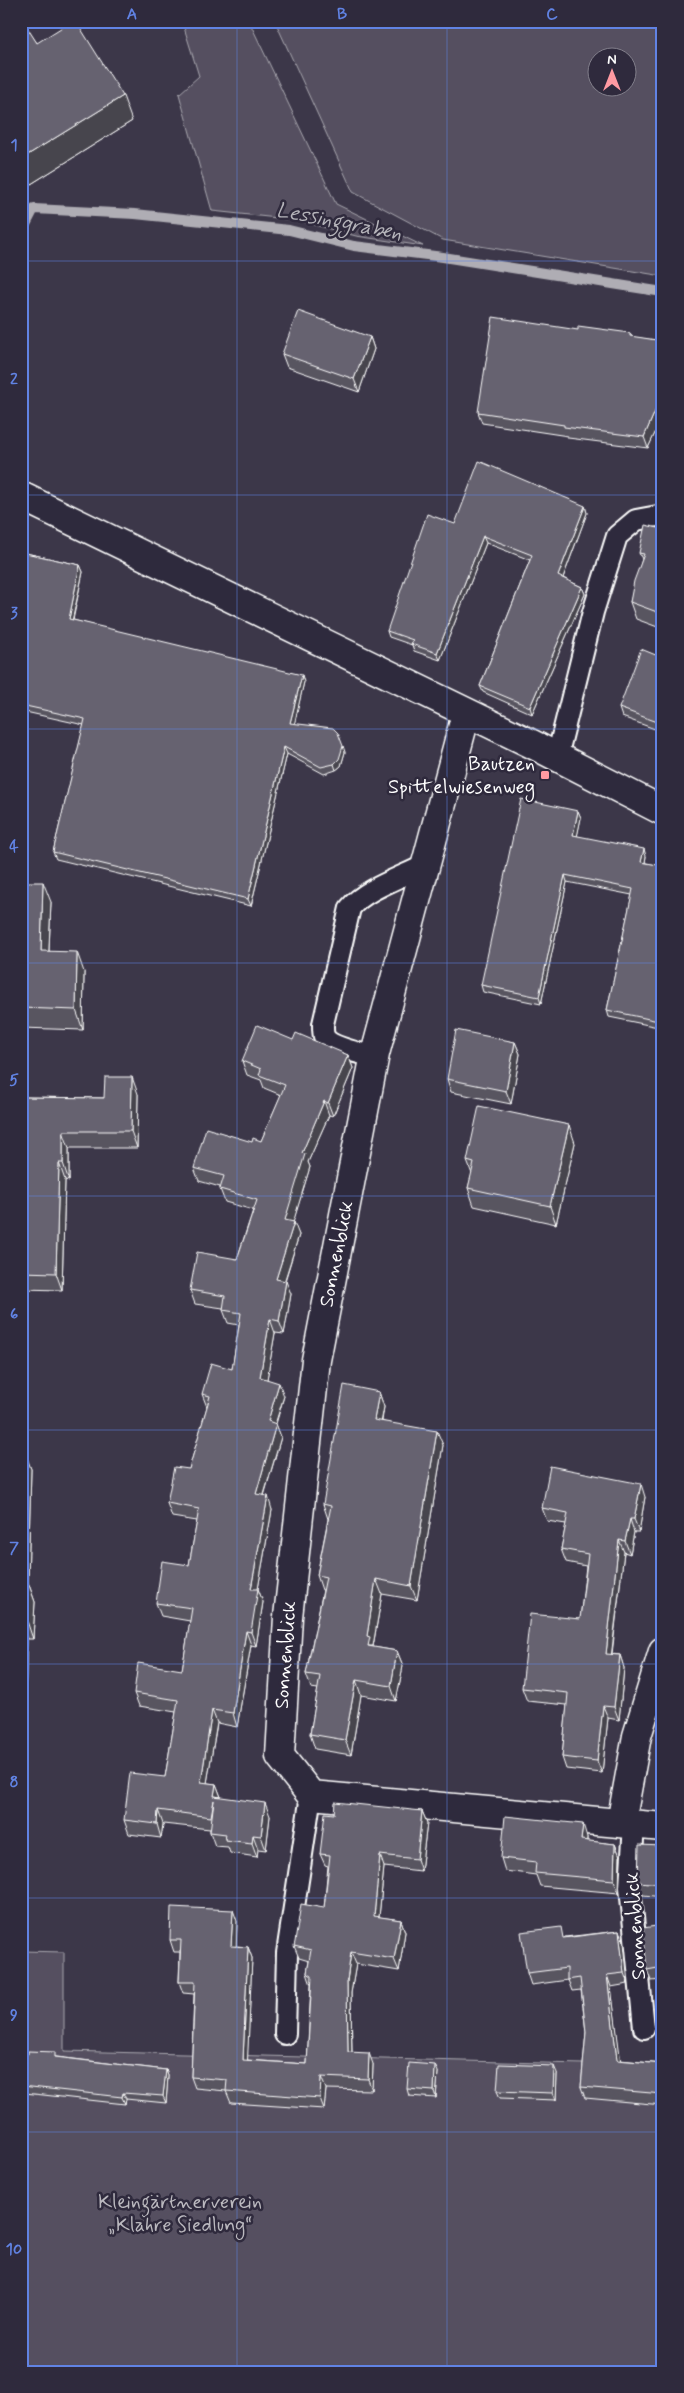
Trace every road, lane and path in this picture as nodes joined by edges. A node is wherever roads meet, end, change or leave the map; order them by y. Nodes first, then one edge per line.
1 (21, 496) edge
2 (663, 514) edge
3 (466, 714) junction
4 (557, 757) junction
5 (663, 811) edge
6 (426, 865) junction
7 (374, 1057) junction
8 (663, 1651) edge
9 (310, 1795) junction
10 (628, 1823) junction
11 (663, 1827) edge
12 (644, 2028) dead end
13 (285, 2034) dead end

1 - 3 street
2 - 4 lane
3 - 4 street
3 - 6 street, Sonnenblick
4 - 5 street
6 - 7 street, Sonnenblick
6 - 7 lane
7 - 9 street, Sonnenblick
8 - 10 street, Sonnenblick
9 - 10 street
9 - 13 lane
10 - 11 street
10 - 12 lane, Sonnenblick

